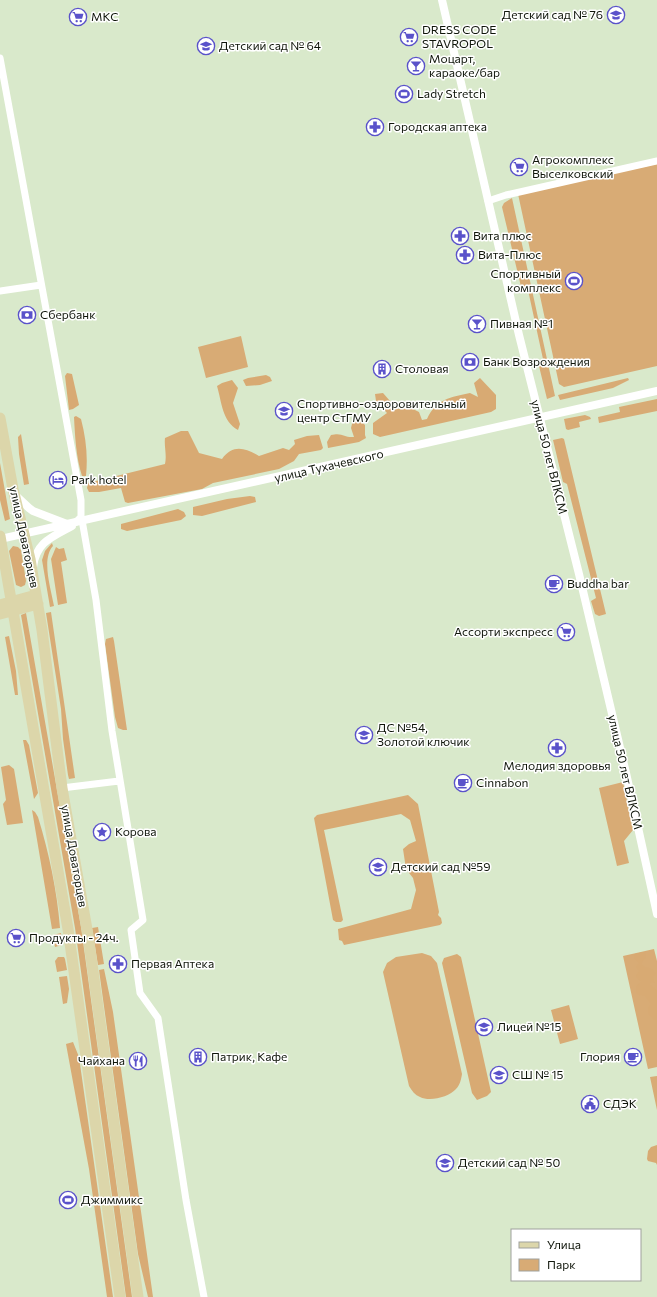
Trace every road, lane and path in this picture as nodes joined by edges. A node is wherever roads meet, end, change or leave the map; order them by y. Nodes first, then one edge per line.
1 (442, 0) edge
2 (0, 58) edge
3 (657, 160) edge
4 (488, 201) junction
5 (41, 285) junction
6 (0, 291) edge
7 (657, 391) edge
8 (0, 418) edge
9 (539, 418) junction
10 (15, 495) junction
11 (75, 522) junction
12 (24, 534) junction
13 (0, 536) edge
14 (0, 540) edge
15 (33, 574) junction
16 (37, 599) junction
17 (16, 604) junction
18 (0, 605) edge
19 (0, 614) edge
20 (0, 618) edge
21 (17, 629) junction
22 (119, 781) junction
23 (62, 788) junction
24 (657, 914) edge
25 (120, 1297) edge
26 (138, 1297) edge
27 (204, 1297) edge

1 - 4 street, улица 50 лет ВЛКСМ
2 - 5 street
3 - 4 street
4 - 9 street, улица 50 лет ВЛКСМ
5 - 6 street
5 - 11 street
7 - 9 street, улица Тухачевского
8 - 10 main road, улица Доваторцев
9 - 11 street, улица Тухачевского
9 - 24 street, улица 50 лет ВЛКСМ
10 - 11 street
10 - 12 main road, улица Доваторцев
11 - 12 street, улица Тухачевского
11 - 15 street
11 - 22 street
12 - 14 street, улица Тухачевского
12 - 15 main road, улица Доваторцев
13 - 14 main road, улица Доваторцев
14 - 17 main road, улица Доваторцев
15 - 16 main road, улица Доваторцев
16 - 17 main road
16 - 23 main road, улица Доваторцев
17 - 18 main road
17 - 19 main road
17 - 21 main road, улица Доваторцев
20 - 21 main road
21 - 25 main road, улица Доваторцев
22 - 23 street
22 - 27 street
23 - 26 main road, улица Доваторцев

